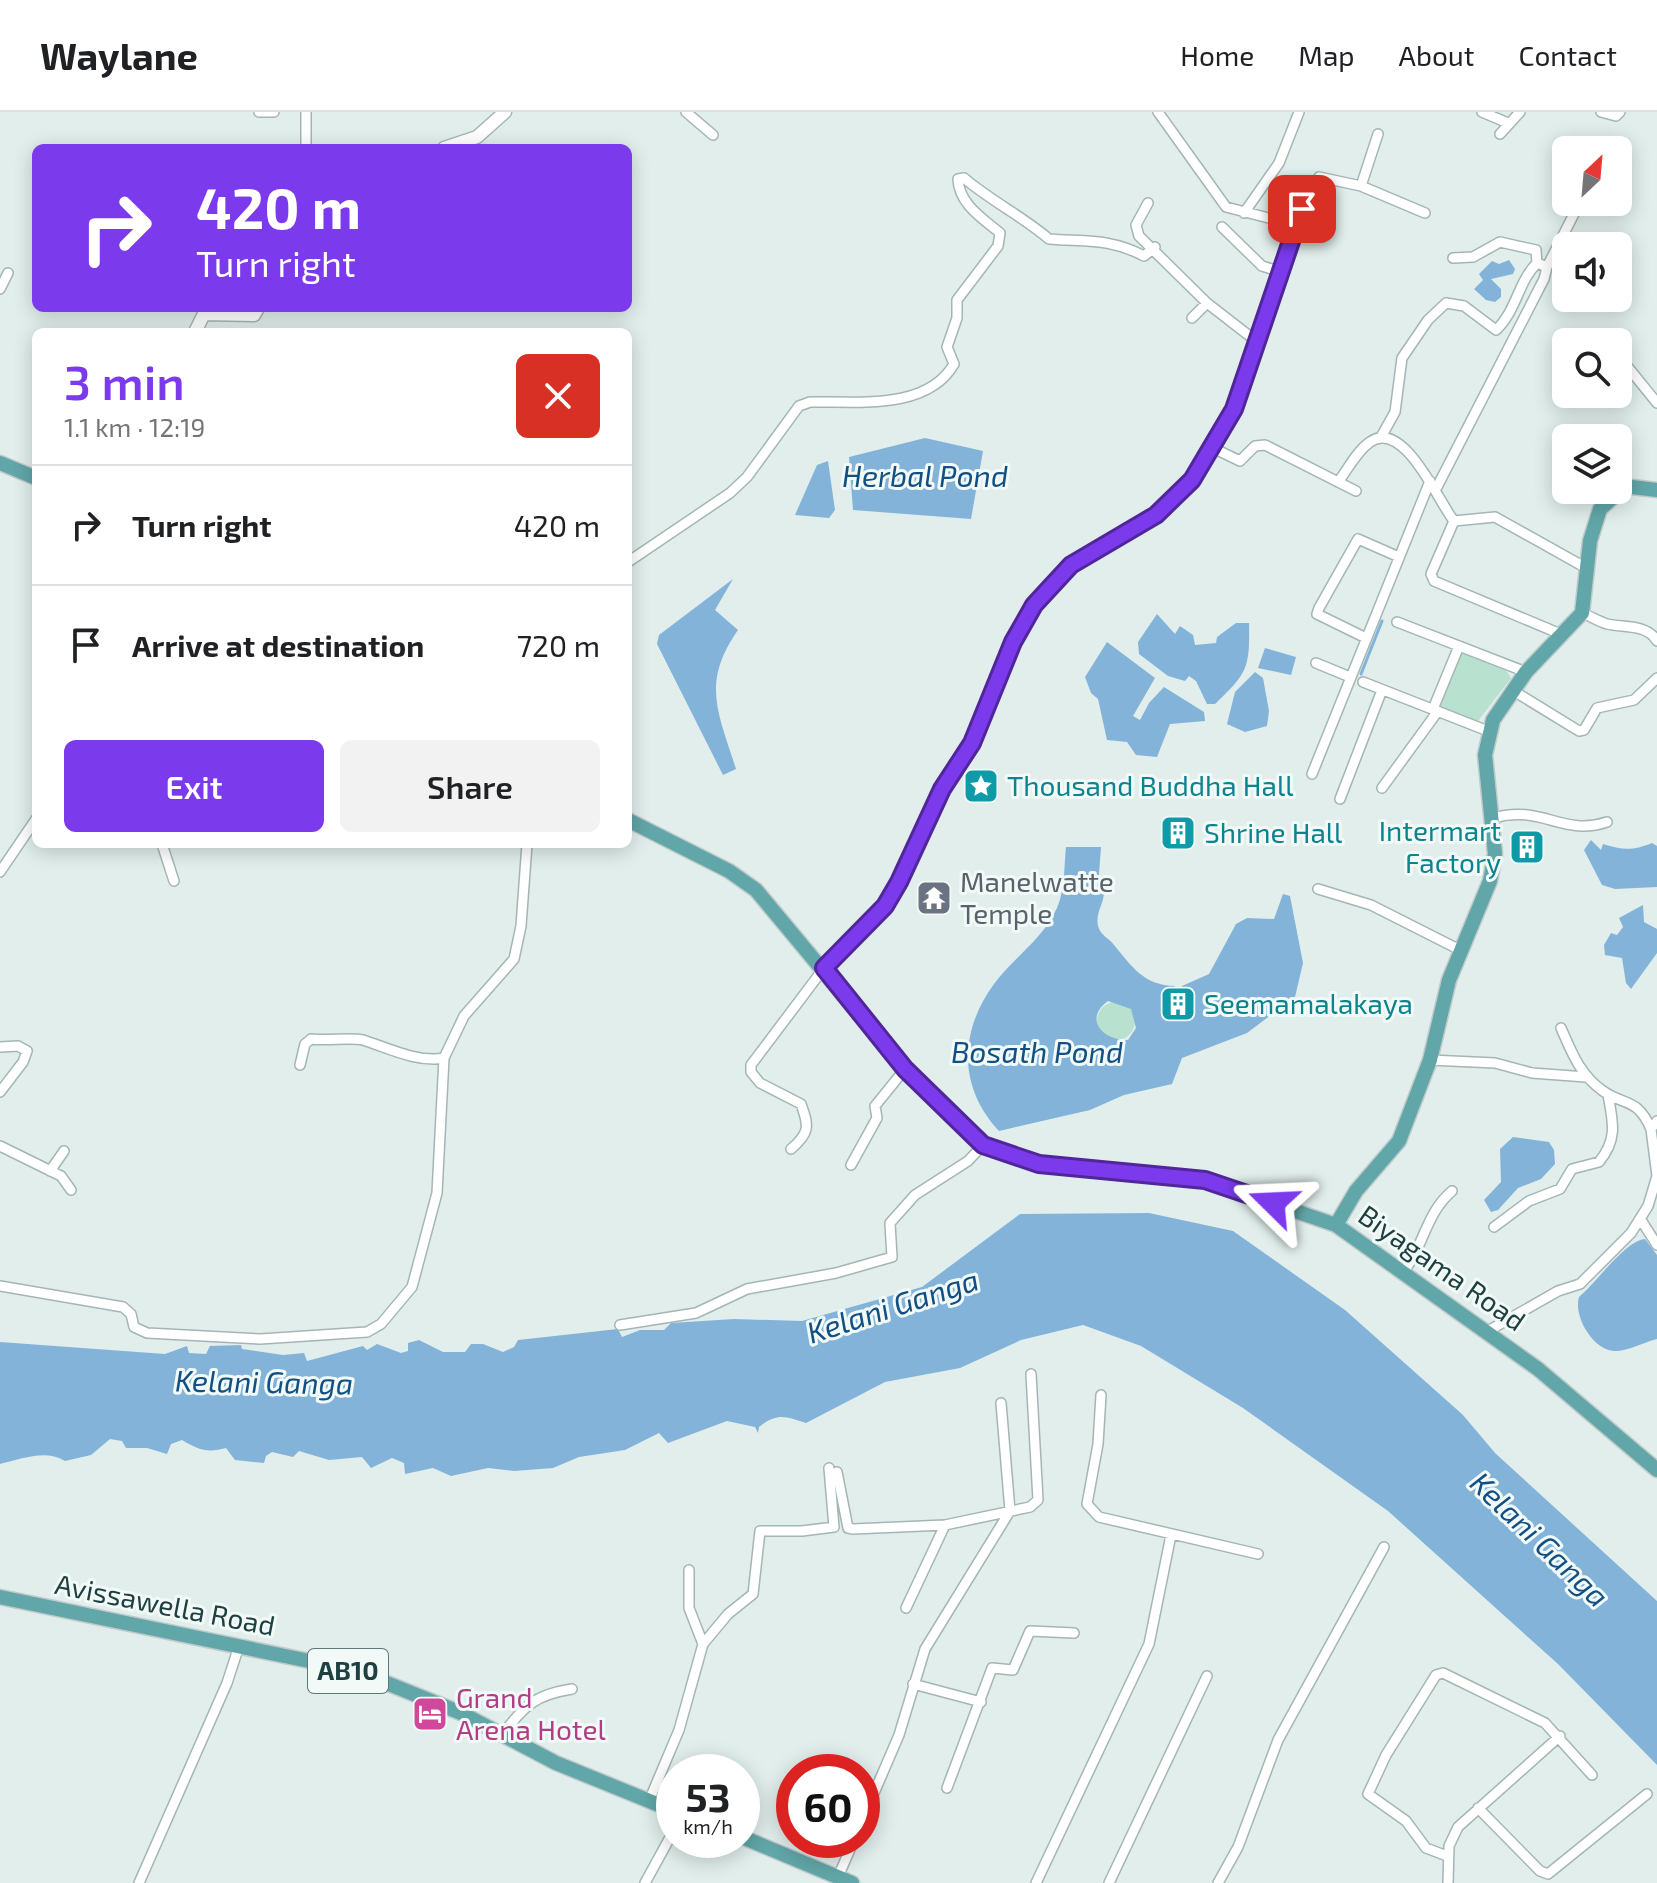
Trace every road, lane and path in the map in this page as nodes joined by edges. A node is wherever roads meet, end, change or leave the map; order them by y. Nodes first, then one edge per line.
1 (259, 112) edge
2 (274, 112) edge
3 (306, 112) edge
4 (505, 112) edge
5 (686, 112) edge
6 (1158, 112) edge
7 (1299, 112) edge
8 (1482, 112) edge
9 (1520, 112) edge
10 (1601, 112) edge
11 (1620, 112) edge
12 (1508, 123) junction
13 (1378, 134) dead end
14 (1500, 134) dead end
15 (713, 135) dead end
16 (306, 144) edge
17 (456, 144) edge
18 (1361, 186) junction
19 (1148, 203) dead end
20 (1244, 213) junction
21 (1425, 213) dead end
22 (1572, 216) edge
23 (1296, 225) junction
24 (1222, 227) dead end
25 (1155, 247) junction
26 (1453, 258) dead end
27 (1542, 265) junction
28 (1278, 271) junction
29 (8, 273) dead end
30 (0, 289) edge
31 (1207, 303) junction
32 (256, 312) edge
33 (1192, 318) dead end
34 (197, 328) edge
35 (1256, 341) junction
36 (1632, 372) edge
37 (1657, 403) edge
38 (1381, 437) junction
39 (1213, 448) junction
40 (0, 463) edge
41 (32, 476) edge
42 (1338, 482) junction
43 (1433, 485) junction
44 (1657, 490) edge
45 (1356, 491) dead end
46 (1454, 521) junction
47 (1399, 557) junction
48 (632, 559) edge
49 (1588, 569) junction
50 (1582, 613) junction
51 (1397, 622) dead end
52 (1563, 635) junction
53 (1366, 638) junction
54 (1657, 641) edge
55 (1459, 646) junction
56 (1316, 663) dead end
57 (1526, 672) junction
58 (1350, 677) junction
59 (1657, 678) edge
60 (1363, 682) dead end
61 (1382, 690) junction
62 (1512, 690) junction
63 (1436, 710) junction
64 (1488, 731) junction
65 (1312, 774) dead end
66 (1382, 788) dead end
67 (1340, 799) dead end
68 (1493, 818) junction
69 (632, 822) edge
70 (1607, 822) dead end
71 (32, 825) edge
72 (163, 848) edge
73 (527, 848) edge
74 (0, 872) edge
75 (174, 881) dead end
76 (1318, 889) dead end
77 (1462, 951) junction
78 (824, 968) junction
79 (1561, 1028) dead end
80 (0, 1047) edge
81 (444, 1058) junction
82 (1430, 1060) junction
83 (300, 1065) dead end
84 (905, 1069) junction
85 (1586, 1077) junction
86 (0, 1092) edge
87 (1608, 1095) junction
88 (1654, 1125) edge
89 (983, 1145) junction
90 (0, 1146) edge
91 (791, 1149) dead end
92 (64, 1151) dead end
93 (851, 1165) dead end
94 (50, 1171) junction
95 (71, 1190) dead end
96 (1452, 1191) dead end
97 (1641, 1220) junction
98 (1336, 1225) junction
99 (1494, 1227) dead end
100 (1657, 1245) edge
101 (1403, 1272) junction
102 (0, 1286) edge
103 (620, 1325) dead end
104 (1488, 1331) junction
105 (1031, 1374) dead end
106 (1101, 1395) dead end
107 (1001, 1403) dead end
108 (1657, 1470) edge
109 (1010, 1511) junction
110 (945, 1525) junction
111 (1171, 1535) junction
112 (1384, 1547) dead end
113 (1258, 1554) dead end
114 (689, 1570) dead end
115 (0, 1597) edge
116 (906, 1608) dead end
117 (1074, 1633) dead end
118 (703, 1644) junction
119 (239, 1646) junction
120 (1207, 1676) dead end
121 (913, 1684) junction
122 (572, 1689) dead end
123 (981, 1702) junction
124 (501, 1736) junction
125 (1560, 1736) junction
126 (1592, 1775) dead end
127 (880, 1779) edge
128 (947, 1788) dead end
129 (1647, 1794) dead end
130 (649, 1801) junction
131 (656, 1804) edge
132 (1478, 1808) junction
133 (760, 1845) edge
134 (1447, 1856) junction
135 (659, 1858) edge
136 (850, 1858) edge
137 (845, 1880) edge
138 (139, 1883) edge
139 (645, 1883) edge
140 (1036, 1883) edge
141 (1109, 1883) edge
142 (1218, 1883) edge
143 (1448, 1883) edge

1 - 2 street
3 - 16 street
4 - 17 street
5 - 15 street
6 - 20 street
7 - 20 street
8 - 12 street
9 - 12 street
10 - 11 street
12 - 14 street
13 - 18 street
18 - 21 street
18 - 23 street
19 - 25 street
20 - 23 street
22 - 27 street
23 - 28 street
24 - 28 street
25 - 31 street
25 - 48 street
26 - 27 street
27 - 38 street
27 - 43 street
28 - 35 street
29 - 30 street
31 - 33 street
31 - 35 street
32 - 34 street
35 - 39 street
36 - 37 street
38 - 42 street
38 - 43 street
39 - 42 street
39 - 78 street
40 - 41 main road
42 - 45 street
43 - 46 street
43 - 47 street
44 - 49 main road
46 - 49 street
46 - 52 street
47 - 53 street
47 - 53 street
49 - 50 main road
50 - 52 main road
50 - 54 street
51 - 55 street
52 - 57 main road
53 - 58 street
55 - 57 street
55 - 63 street
56 - 58 street
57 - 62 main road
58 - 65 street
59 - 62 street
60 - 61 street
61 - 63 street
61 - 67 street
62 - 64 main road
63 - 64 street
63 - 66 street
64 - 68 main road
68 - 70 street
68 - 77 main road
69 - 78 main road, Biyagama Road
71 - 74 street
72 - 75 street
73 - 81 street
76 - 77 street
77 - 82 main road
78 - 84 main road, Biyagama Road
78 - 91 street
79 - 85 street
80 - 86 street
81 - 83 street
81 - 102 street
82 - 85 street
82 - 98 main road
84 - 89 main road, Biyagama Road
84 - 93 street
85 - 87 street
87 - 88 street
87 - 99 street
88 - 97 street
89 - 98 main road, Biyagama Road
89 - 103 street
90 - 94 street
92 - 94 street
94 - 95 street
96 - 101 street
97 - 100 street
97 - 104 street
98 - 101 main road, Biyagama Road
101 - 104 main road, Biyagama Road
104 - 108 main road, Biyagama Road
105 - 109 street
106 - 111 street
107 - 109 street
109 - 110 street
109 - 121 street
110 - 116 street
110 - 118 street
111 - 113 street
111 - 140 street
112 - 142 street
114 - 118 street
115 - 119 main road, Avissawella Road / AB10
117 - 123 street
118 - 130 street
119 - 124 main road, Avissawella Road / AB10
119 - 138 street
120 - 141 street
121 - 123 street
121 - 127 street
122 - 124 street
123 - 128 street
124 - 130 main road, Avissawella Road / AB10
125 - 126 street
125 - 132 street
125 - 134 street
129 - 132 street
130 - 131 main road, Avissawella Road / AB10
132 - 134 street
133 - 137 main road
134 - 143 street
135 - 139 street
136 - 137 street

